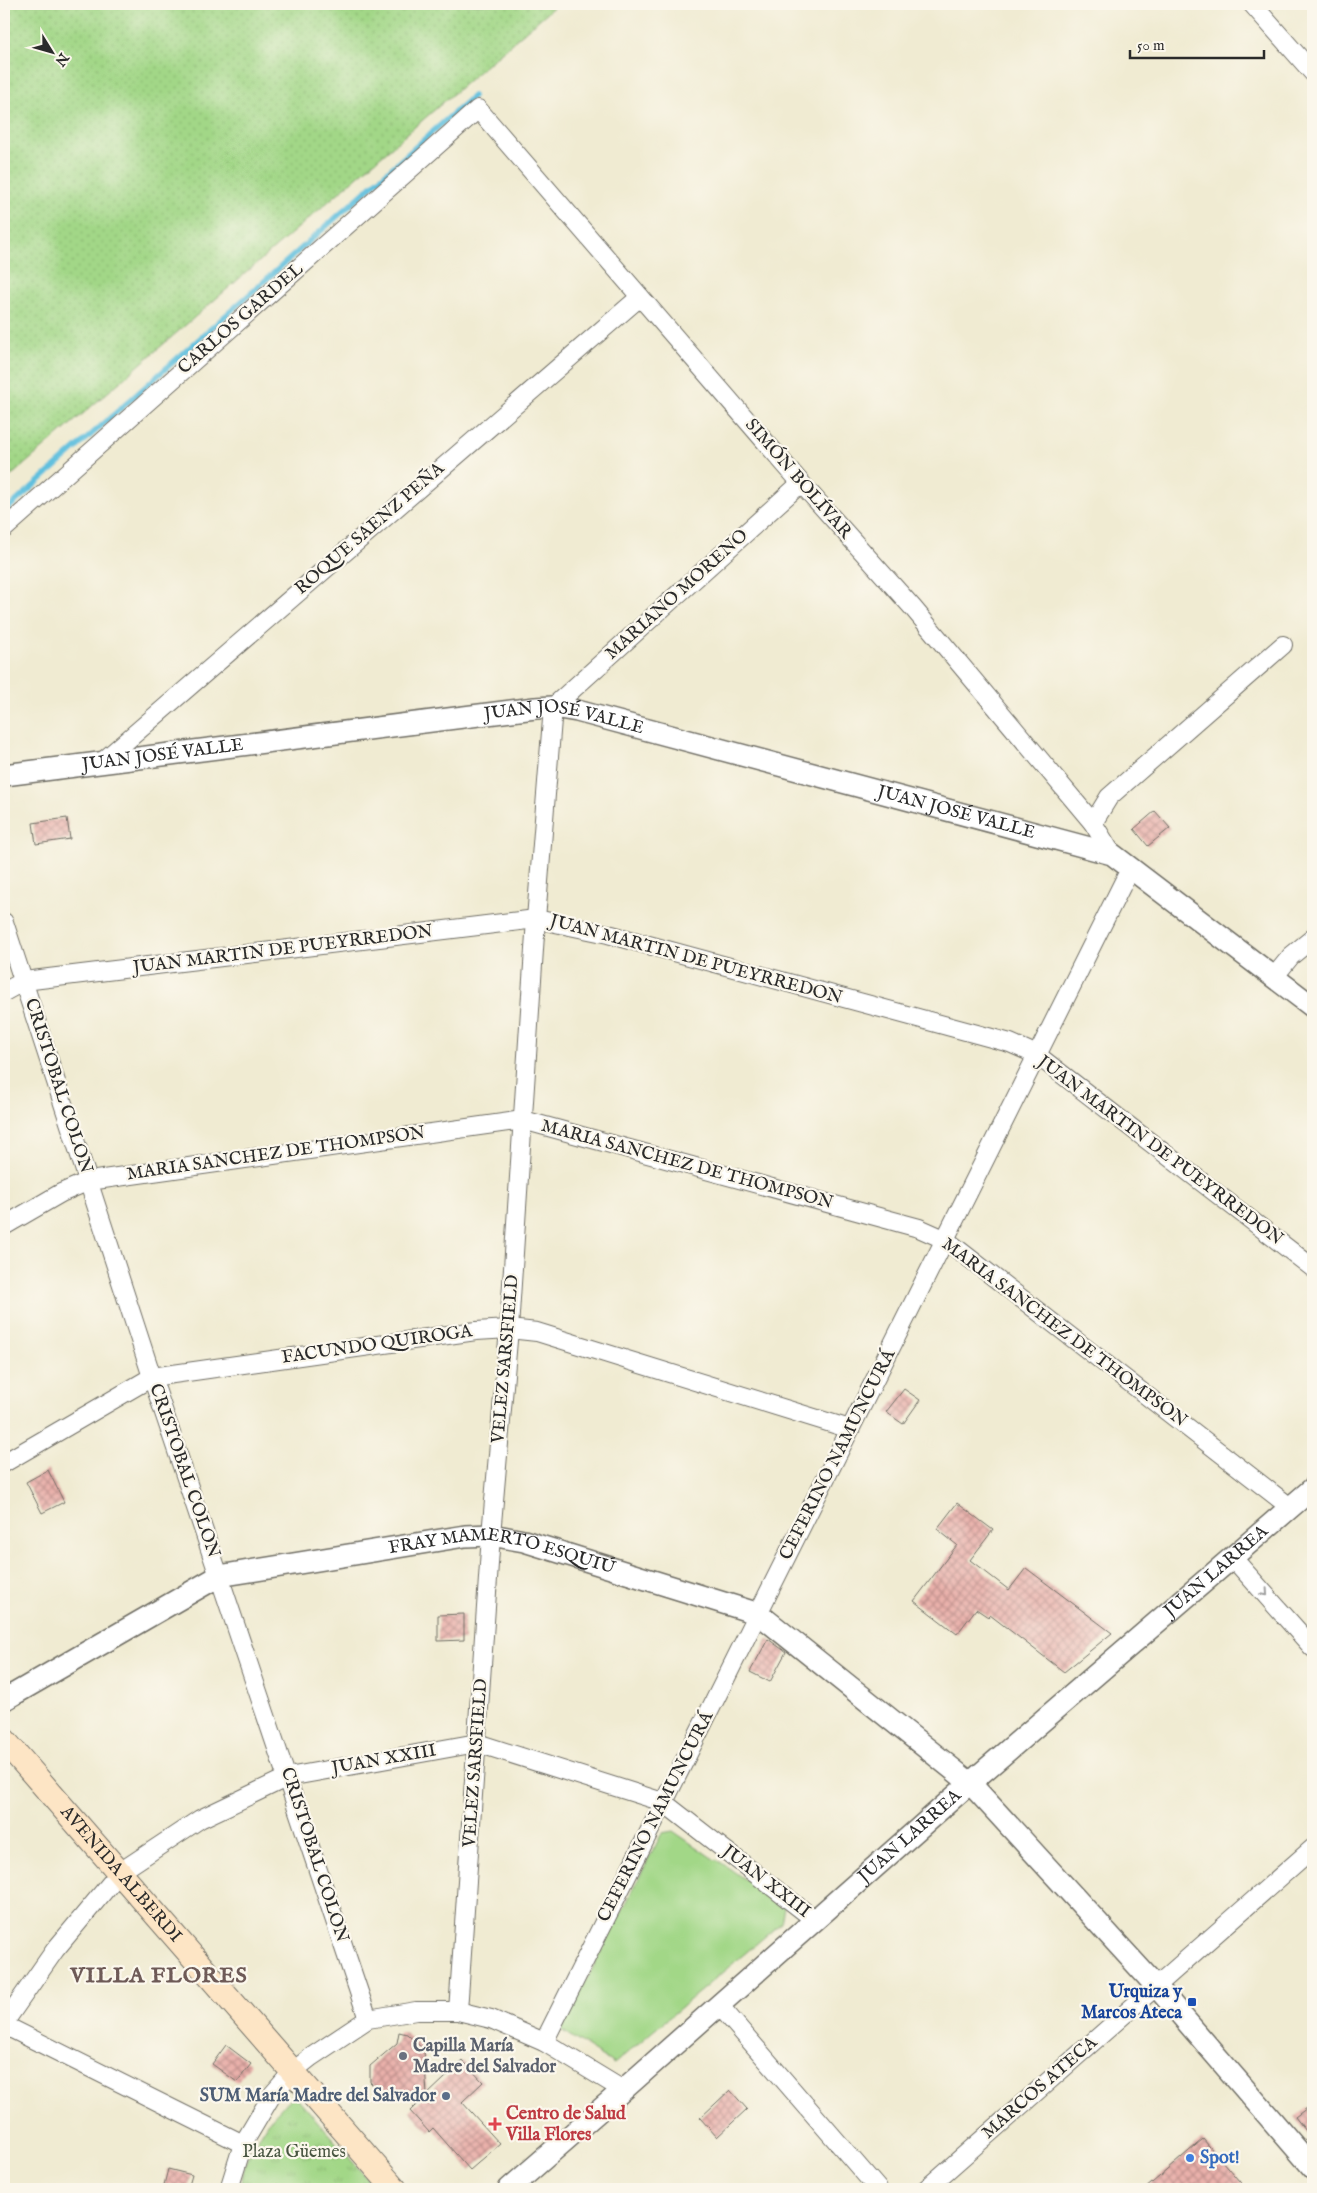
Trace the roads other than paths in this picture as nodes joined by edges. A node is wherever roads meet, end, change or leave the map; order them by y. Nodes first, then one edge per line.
1 (1252, 4) edge
2 (1313, 73) edge
3 (478, 109) joint
4 (640, 297) junction
5 (801, 483) junction
6 (4, 529) edge
7 (1283, 646) dead end
8 (553, 707) junction
9 (102, 762) junction
10 (4, 775) edge
11 (1093, 823) junction
12 (1112, 854) junction
13 (1131, 867) junction
14 (536, 919) junction
15 (4, 922) edge
16 (1313, 938) edge
17 (1274, 977) junction
18 (24, 981) junction
19 (4, 992) edge
20 (1313, 1007) edge
21 (1037, 1055) junction
22 (523, 1120) junction
23 (89, 1181) junction
24 (4, 1226) edge
25 (946, 1240) junction
26 (1313, 1268) edge
27 (509, 1329) junction
28 (152, 1377) junction
29 (850, 1428) junction
30 (4, 1464) edge
31 (1313, 1488) edge
32 (1290, 1507) junction
33 (491, 1536) junction
34 (1232, 1557) junction
35 (220, 1576) junction
36 (758, 1614) junction
37 (1313, 1648) edge
38 (4, 1700) edge
39 (4, 1740) edge
40 (477, 1743) junction
41 (288, 1777) junction
42 (970, 1782) junction
43 (662, 1802) junction
44 (1313, 1848) edge
45 (120, 1872) junction
46 (815, 1920) junction
47 (1156, 1986) junction
48 (719, 2005) junction
49 (458, 2011) junction
50 (368, 2019) junction
51 (4, 2024) edge
52 (544, 2042) junction
53 (292, 2072) junction
54 (623, 2090) junction
55 (243, 2144) junction
56 (1313, 2168) edge
57 (229, 2189) edge
58 (395, 2189) edge
59 (509, 2189) edge
60 (878, 2189) edge
61 (926, 2189) edge

1 - 2 street
3 - 4 street, SIMÓN BOLÍVAR
3 - 6 street, CARLOS GARDEL
4 - 5 street, SIMÓN BOLÍVAR
4 - 9 street, ROQUE SAENZ PEÑA
5 - 8 street, MARIANO MORENO
5 - 11 street, SIMÓN BOLÍVAR
7 - 11 street
8 - 9 street, JUAN JOSÉ VALLE
8 - 12 street, JUAN JOSÉ VALLE
8 - 14 street, VELEZ SARSFIELD
9 - 10 street, JUAN JOSÉ VALLE
11 - 12 street, SIMÓN BOLÍVAR
12 - 13 street, JUAN JOSÉ VALLE
13 - 17 street
13 - 21 street, CEFERINO NAMUNCURÁ
14 - 18 street, JUAN MARTIN DE PUEYRREDON
14 - 21 street, JUAN MARTIN DE PUEYRREDON
14 - 22 street, VELEZ SARSFIELD
15 - 18 street, CRISTOBAL COLON
16 - 17 street
17 - 20 street
18 - 19 street, JUAN MARTIN DE PUEYRREDON
18 - 23 street, CRISTOBAL COLON
21 - 25 street, CEFERINO NAMUNCURÁ
21 - 26 street, JUAN MARTIN DE PUEYRREDON
22 - 23 street, MARIA SANCHEZ DE THOMPSON
22 - 25 street, MARIA SANCHEZ DE THOMPSON
22 - 27 street, VELEZ SARSFIELD
23 - 24 street, MARIA SANCHEZ DE THOMPSON
23 - 28 street, CRISTOBAL COLON
25 - 29 street, CEFERINO NAMUNCURÁ
25 - 32 street, MARIA SANCHEZ DE THOMPSON
27 - 28 street, FACUNDO QUIROGA
27 - 29 street, FACUNDO QUIROGA
27 - 33 street, VELEZ SARSFIELD
28 - 30 street, FACUNDO QUIROGA
28 - 35 street, CRISTOBAL COLON
29 - 36 street, CEFERINO NAMUNCURÁ
31 - 32 street, JUAN LARREA
32 - 34 street, JUAN LARREA
33 - 35 street, FRAY MAMERTO ESQUIÚ
33 - 36 street, FRAY MAMERTO ESQUIÚ
33 - 40 street, VELEZ SARSFIELD
34 -> 37 street
34 - 42 street, JUAN LARREA
35 - 38 street, FRAY MAMERTO ESQUIÚ
35 - 41 street, CRISTOBAL COLON
36 - 42 street, FRAY MAMERTO ESQUIÚ
36 - 43 street, CEFERINO NAMUNCURÁ
39 - 45 main road, AVENIDA ALBERDI
40 - 41 street, JUAN XXIII
40 - 43 street, JUAN XXIII
40 - 49 street, VELEZ SARSFIELD
41 - 45 street, JUAN XXIII
41 - 50 street, CRISTOBAL COLON
42 - 46 street, JUAN LARREA
42 - 47 street, FRAY MAMERTO ESQUIÚ
43 - 46 street, JUAN XXIII
43 - 52 street, CEFERINO NAMUNCURÁ
44 - 47 street, MARCOS ATECA
45 - 51 street, JUAN XXIII
45 - 53 main road, AVENIDA ALBERDI
46 - 48 street, JUAN LARREA
47 - 56 street, FRAY MAMERTO ESQUIÚ
47 - 61 street, MARCOS ATECA
48 - 54 street, JUAN LARREA
48 - 60 street
49 - 50 street
49 - 52 street
50 - 53 street
51 - 55 street
52 - 54 street
53 - 55 street
53 - 58 main road, AVENIDA ALBERDI
54 - 59 street, JUAN LARREA
55 - 57 street

